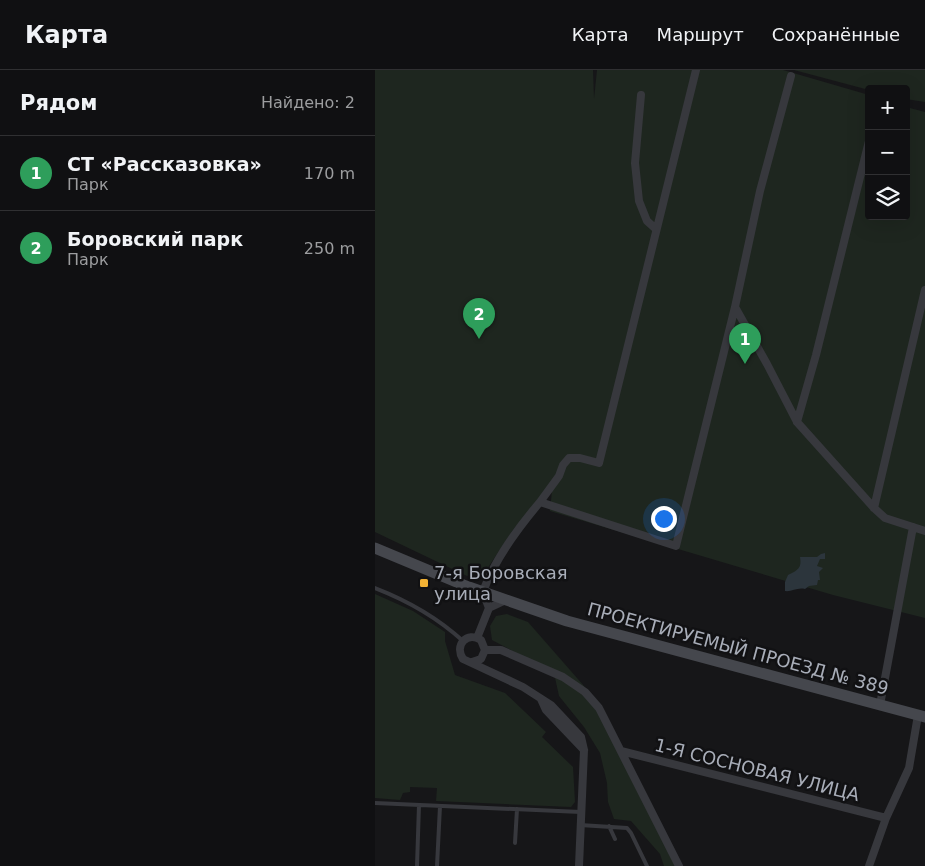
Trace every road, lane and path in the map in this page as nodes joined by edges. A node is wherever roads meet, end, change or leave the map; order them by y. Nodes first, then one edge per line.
1 (696, 70) edge
2 (791, 76) dead end
3 (641, 95) dead end
4 (865, 157) edge
5 (656, 229) junction
6 (925, 290) edge
7 (735, 307) junction
8 (797, 422) junction
9 (540, 502) junction
10 (874, 508) junction
11 (913, 527) junction
12 (925, 532) edge
13 (375, 548) edge
14 (375, 588) edge
15 (483, 592) junction
16 (506, 600) junction
17 (489, 608) junction
18 (477, 638) junction
19 (463, 640) junction
20 (485, 650) junction
21 (471, 662) junction
22 (880, 705) junction
23 (922, 716) edge
24 (621, 751) junction
25 (375, 803) edge
26 (419, 805) junction
27 (440, 806) junction
28 (517, 809) junction
29 (581, 812) junction
30 (886, 818) junction
31 (580, 825) junction
32 (609, 826) junction
33 (615, 839) dead end
34 (515, 843) dead end
35 (417, 866) edge
36 (437, 866) edge
37 (579, 866) edge
38 (647, 866) edge
39 (679, 866) edge
40 (869, 866) edge

1 - 5 street
2 - 7 street
3 - 5 street
4 - 8 street
5 - 9 street
6 - 10 street
7 - 8 street
7 - 9 street
8 - 10 street
9 - 15 street
10 - 11 street
11 - 12 street
11 - 22 street
13 - 15 main road, ПРОЕКТИРУЕМЫЙ ПРОЕЗД № 389
14 - 19 lane
15 - 16 main road, ПРОЕКТИРУЕМЫЙ ПРОЕЗД № 389
15 - 17 street
16 - 17 street
16 - 22 main road, ПРОЕКТИРУЕМЫЙ ПРОЕЗД № 389
17 - 18 street
18 - 19 street
18 - 20 street
19 - 21 street
20 - 21 street
20 - 24 street
21 - 29 street
22 - 23 main road, ПРОЕКТИРУЕМЫЙ ПРОЕЗД № 389
23 - 30 street
24 - 30 street, 1-Я СОСНОВАЯ УЛИЦА
24 - 39 street
25 - 26 lane
26 - 27 lane
26 - 35 lane
27 - 28 lane
27 - 36 lane
28 - 29 lane
28 - 34 lane
29 - 31 street
30 - 40 street
31 - 32 lane
31 - 37 street
32 - 33 lane
32 - 38 lane

